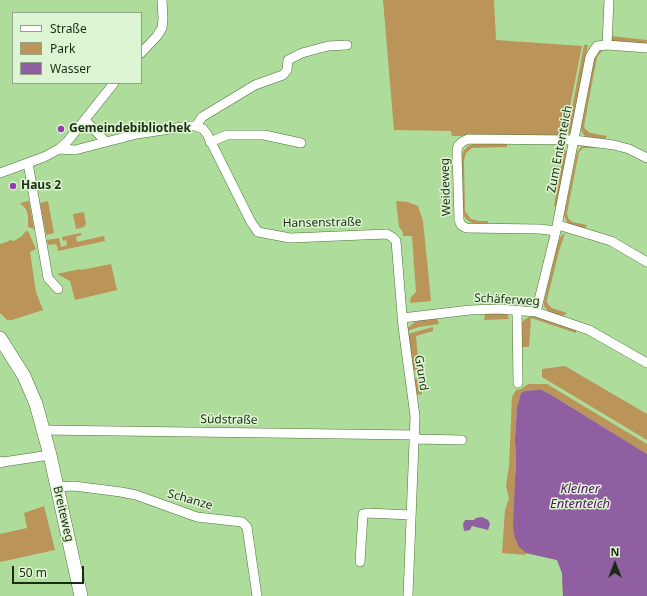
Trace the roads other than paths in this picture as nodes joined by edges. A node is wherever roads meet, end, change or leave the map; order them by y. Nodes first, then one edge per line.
1 (162, 0) edge
2 (609, 0) edge
3 (347, 45) dead end
4 (607, 45) junction
5 (647, 48) edge
6 (142, 52) edge
7 (113, 84) edge
8 (85, 120) junction
9 (196, 126) junction
10 (574, 140) junction
11 (106, 142) junction
12 (210, 142) junction
13 (300, 143) dead end
14 (59, 149) junction
15 (647, 158) edge
16 (28, 163) junction
17 (0, 173) edge
18 (557, 228) junction
19 (392, 237) joint
20 (647, 262) edge
21 (58, 289) dead end
22 (517, 310) junction
23 (536, 312) junction
24 (402, 318) junction
25 (0, 338) edge
26 (647, 363) edge
27 (518, 383) dead end
28 (43, 430) junction
29 (415, 437) junction
30 (462, 440) dead end
31 (50, 455) junction
32 (0, 460) edge
33 (57, 487) junction
34 (412, 515) junction
35 (360, 562) dead end
36 (81, 596) edge
37 (257, 596) edge
38 (408, 596) edge

1 - 6 street
2 - 4 street
3 - 9 street
4 - 5 street
4 - 10 street, Zum Ententeich
7 - 8 street
8 - 11 street
8 - 14 street
9 - 11 street
9 - 12 street, Hansenstraße
10 - 15 street
10 - 18 street, Zum Ententeich
10 - 18 street, Weideweg
11 - 14 street
12 - 13 street
12 - 19 street, Hansenstraße
14 - 16 street
16 - 17 street
16 - 21 street
18 - 20 street
18 - 23 street, Zum Ententeich
19 - 24 street, Grund
22 - 23 street, Schäferweg
22 - 24 street, Schäferweg
22 - 27 street
23 - 26 street, Schäferweg
24 - 29 street, Grund
25 - 28 street, Breiteweg
28 - 29 street, Südstraße
28 - 31 street, Breiteweg
29 - 30 street, Südstraße
29 - 34 street, Grund
31 - 32 street
31 - 33 street, Breiteweg
33 - 36 street, Breiteweg
33 - 37 street, Schanze
34 - 35 street
34 - 38 street, Grund

